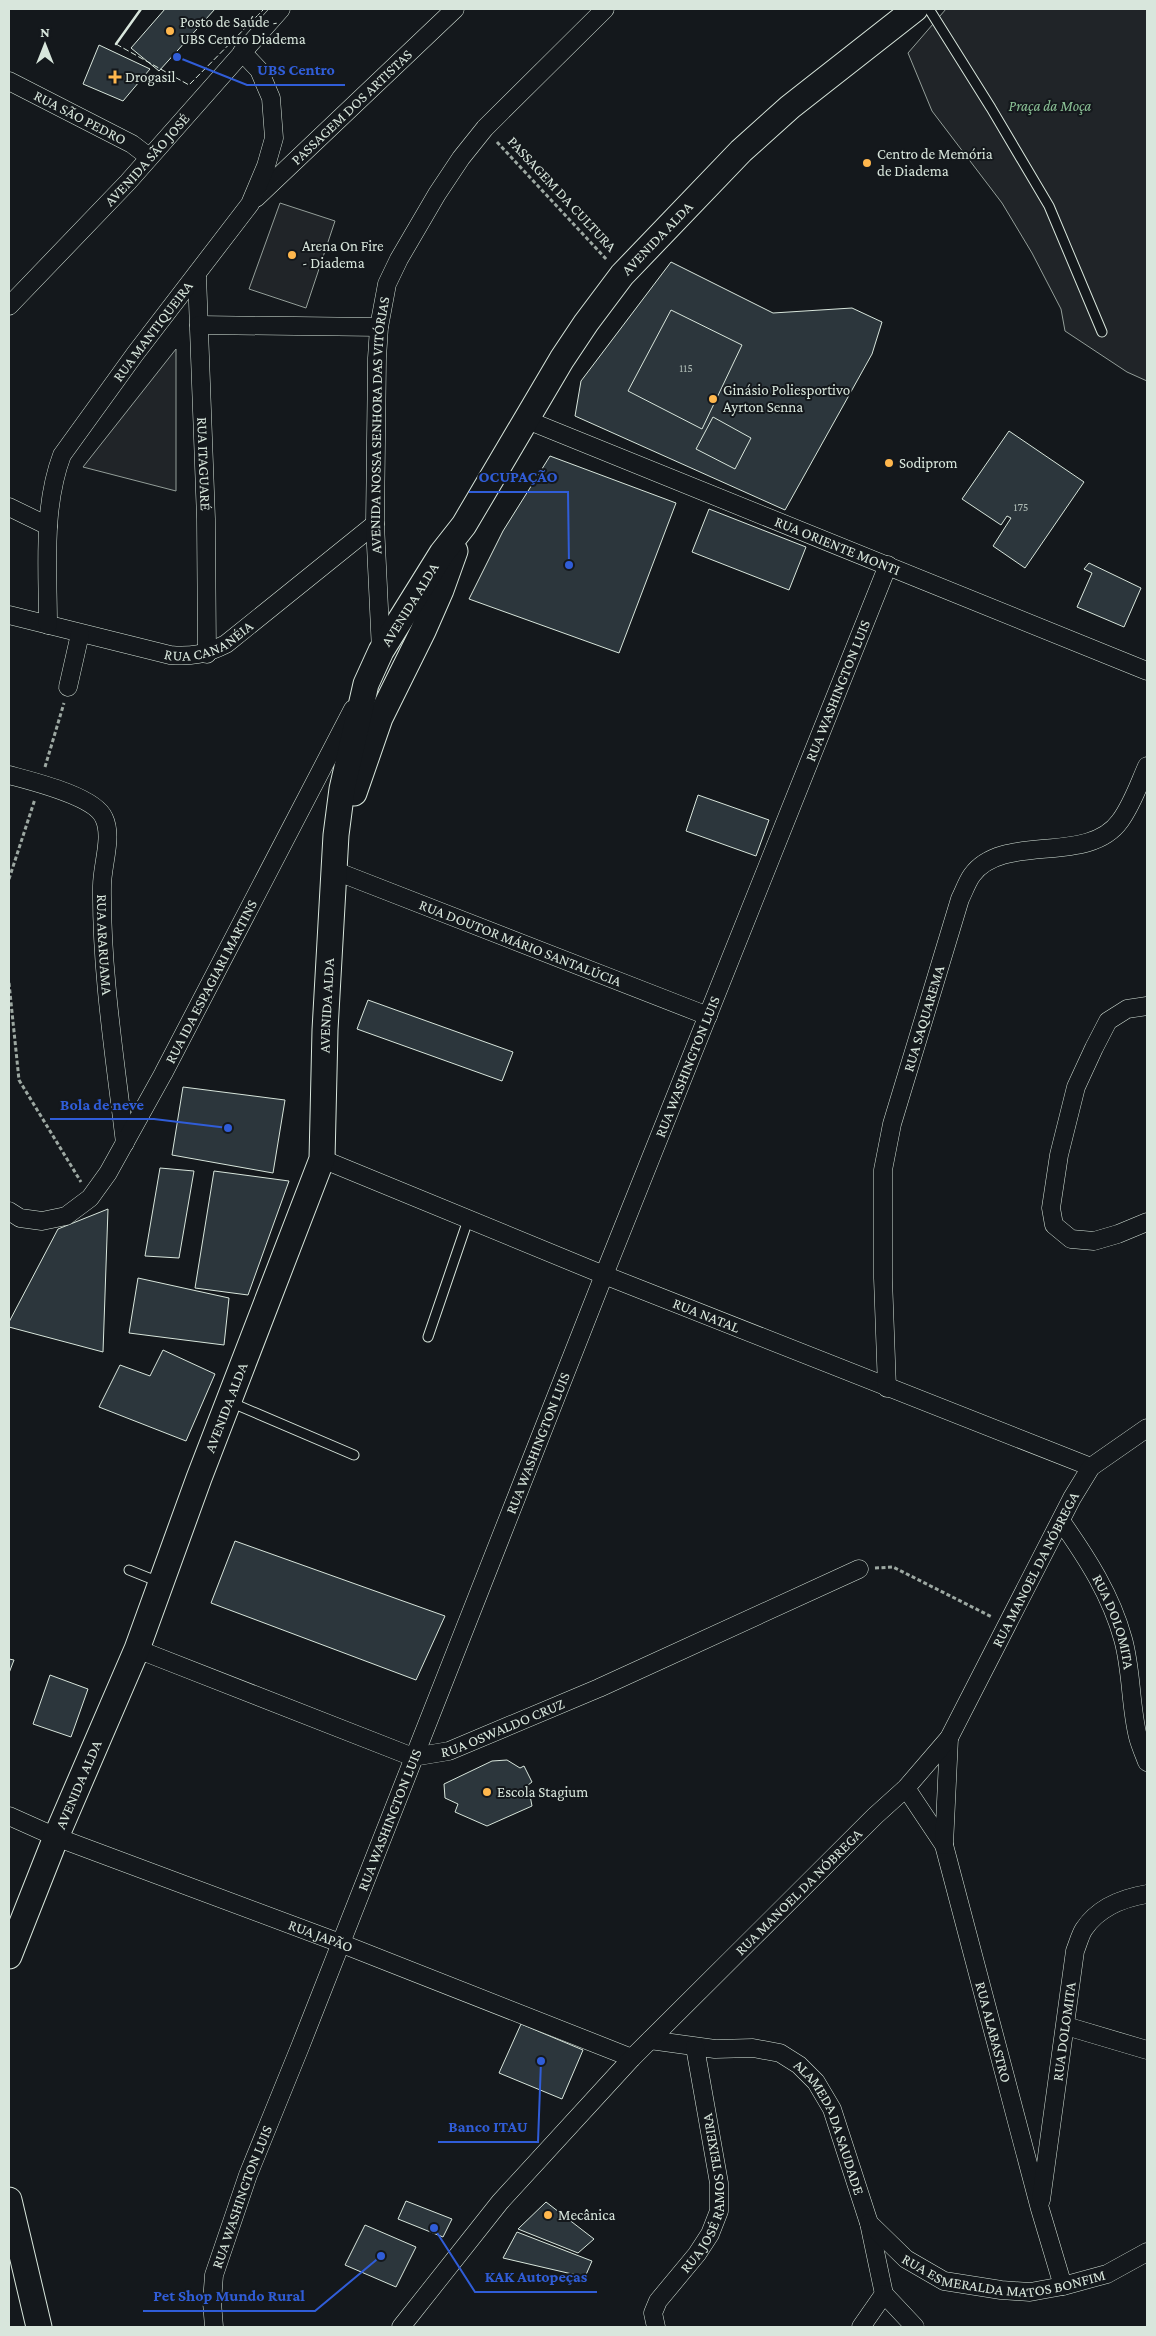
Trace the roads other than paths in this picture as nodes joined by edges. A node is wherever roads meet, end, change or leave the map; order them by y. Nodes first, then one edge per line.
1 (281, 9) edge
2 (455, 9) edge
3 (605, 9) edge
4 (916, 9) edge
5 (929, 9) edge
6 (242, 52) junction
7 (9, 81) edge
8 (149, 157) junction
9 (250, 204) junction
10 (197, 275) junction
11 (9, 306) edge
12 (199, 325) junction
13 (379, 327) junction
14 (1102, 332) dead end
15 (527, 420) junction
16 (9, 507) edge
17 (375, 524) junction
18 (464, 525) junction
19 (48, 526) junction
20 (888, 565) junction
21 (9, 615) edge
22 (48, 625) junction
23 (80, 634) junction
24 (381, 650) junction
25 (207, 654) junction
26 (1147, 671) edge
27 (366, 684) junction
28 (68, 687) road end
29 (380, 718) junction
30 (1147, 766) edge
31 (9, 775) edge
32 (336, 835) junction
33 (333, 870) junction
34 (1147, 1006) edge
35 (708, 1016) junction
36 (125, 1143) junction
37 (322, 1159) junction
38 (9, 1211) edge
39 (468, 1220) junction
40 (1147, 1222) edge
41 (604, 1274) junction
42 (428, 1337) dead end
43 (888, 1388) junction
44 (230, 1402) junction
45 (1147, 1428) edge
46 (354, 1454) dead end
47 (1092, 1467) junction
48 (1062, 1521) junction
49 (860, 1569) road end
50 (129, 1570) dead end
51 (161, 1583) junction
52 (137, 1649) junction
53 (949, 1738) junction
54 (413, 1757) junction
55 (1147, 1762) edge
56 (906, 1788) junction
57 (9, 1816) edge
58 (56, 1837) junction
59 (944, 1845) junction
60 (1147, 1894) edge
61 (340, 1943) junction
62 (9, 1956) edge
63 (1066, 2026) junction
64 (650, 2040) junction
65 (695, 2047) junction
66 (1147, 2050) edge
67 (632, 2058) junction
68 (1040, 2209) junction
69 (11, 2216) edge
70 (869, 2223) junction
71 (1147, 2252) edge
72 (1063, 2286) junction
73 (884, 2294) junction
74 (39, 2327) edge
75 (214, 2327) edge
76 (401, 2327) edge
77 (656, 2327) edge
78 (862, 2327) edge
79 (916, 2327) edge

1 - 6 street, AVENIDA SÃO JOSÉ
2 - 9 street, PASSAGEM DOS ARTISTAS
3 - 13 street, AVENIDA NOSSA SENHORA DAS VITÓRIAS
4 - 15 main road, AVENIDA ALDA
5 - 14 lane
6 - 8 street, AVENIDA SÃO JOSÉ
6 - 9 street, RUA MANTIQUEIRA
7 - 8 street, RUA SÃO PEDRO
8 - 11 street, AVENIDA SÃO JOSÉ
9 - 10 street, RUA MANTIQUEIRA
10 - 12 street, RUA ITAGUARÉ
10 - 19 street, RUA MANTIQUEIRA
12 - 13 street
12 - 25 street, RUA ITAGUARÉ
13 - 17 street, AVENIDA NOSSA SENHORA DAS VITÓRIAS
15 - 18 main road, AVENIDA ALDA
15 - 20 street, RUA ORIENTE MONTI
16 - 19 street
17 - 24 street, AVENIDA NOSSA SENHORA DAS VITÓRIAS
17 - 25 street, RUA CANANÉIA
18 - 24 main road, AVENIDA ALDA
18 - 29 main road, AVENIDA ALDA
19 - 22 street, RUA MANTIQUEIRA
20 - 26 street, RUA ORIENTE MONTI
20 - 35 street, RUA WASHINGTON LUIS
21 - 22 street, RUA CANANÉIA
22 - 23 street, RUA CANANÉIA
23 - 25 street, RUA CANANÉIA
23 - 28 street
24 - 27 main road, AVENIDA ALDA
24 - 29 main road
27 - 32 main road, AVENIDA ALDA
27 - 36 street, RUA IDA ESPAGIARI MARTINS
29 - 32 main road, AVENIDA ALDA
30 - 43 street, RUA SAQUAREMA
31 - 36 street, RUA ARARUAMA
32 - 33 main road, AVENIDA ALDA
33 - 35 street, RUA DOUTOR MÁRIO SANTALÚCIA
33 - 37 main road, AVENIDA ALDA
34 - 40 street
35 - 41 street, RUA WASHINGTON LUIS
36 - 38 street, RUA IDA ESPAGIARI MARTINS
37 - 39 street, RUA NATAL
37 - 44 main road, AVENIDA ALDA
39 - 41 street, RUA NATAL
39 - 42 lane
41 - 43 street, RUA NATAL
41 - 54 street, RUA WASHINGTON LUIS
43 - 47 street, RUA NATAL
44 - 46 lane
44 - 51 main road, AVENIDA ALDA
45 - 47 street, RUA MANOEL DA NÓBREGA
47 - 48 street, RUA MANOEL DA NÓBREGA
48 - 53 street, RUA MANOEL DA NÓBREGA
48 - 55 street, RUA DOLOMITA
49 - 54 street, RUA OSWALDO CRUZ
50 - 51 lane
51 - 52 main road, AVENIDA ALDA
52 - 54 street
52 - 58 main road, AVENIDA ALDA
53 - 56 street, RUA MANOEL DA NÓBREGA
53 - 59 street
54 - 61 street, RUA WASHINGTON LUIS
56 - 59 street, RUA ALABASTRO
56 - 64 street, RUA MANOEL DA NÓBREGA
57 - 58 street, RUA JAPÃO
58 - 61 street, RUA JAPÃO
58 - 62 main road, AVENIDA ALDA
59 - 68 street, RUA ALABASTRO
60 - 63 street, RUA DOLOMITA
61 - 67 street, RUA JAPÃO
61 - 75 street, RUA WASHINGTON LUIS
63 - 66 street
63 - 68 street, RUA DOLOMITA
64 - 65 street, ALAMEDA DA SAUDADE
64 - 67 street, RUA MANOEL DA NÓBREGA
65 - 70 street, ALAMEDA DA SAUDADE
65 - 77 street, RUA JOSÉ RAMOS TEIXEIRA
67 - 76 street, RUA MANOEL DA NÓBREGA
68 - 72 street, RUA ALABASTRO
69 - 74 main road
70 - 72 street, RUA ESMERALDA MATOS BONFIM
70 - 73 street, ALAMEDA DA SAUDADE
71 - 72 street, RUA ESMERALDA MATOS BONFIM
73 - 78 street
73 - 79 street

